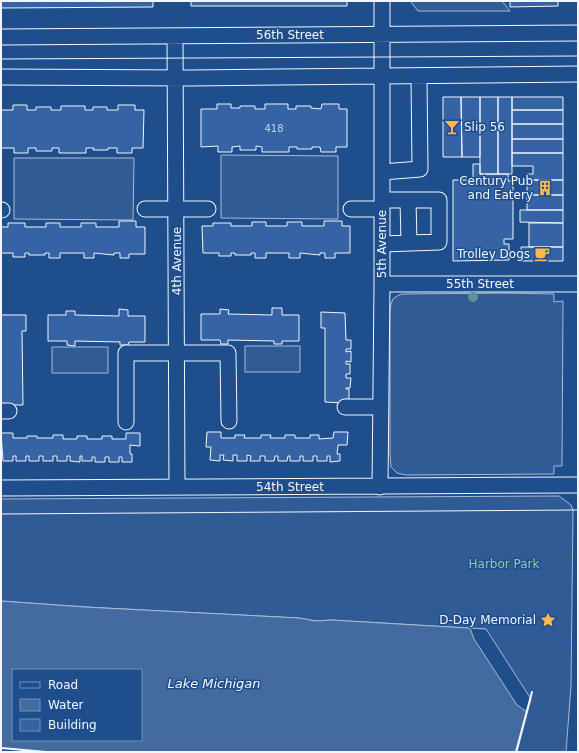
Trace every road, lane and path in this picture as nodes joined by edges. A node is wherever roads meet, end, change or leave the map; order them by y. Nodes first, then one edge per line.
1 (382, 1) edge
2 (578, 33) edge
3 (382, 35) junction
4 (175, 36) junction
5 (1, 37) edge
6 (578, 74) edge
7 (382, 76) junction
8 (420, 76) junction
9 (1, 77) edge
10 (176, 78) junction
11 (382, 172) junction
12 (408, 200) junction
13 (382, 204) junction
14 (145, 209) dead end
15 (176, 209) junction
16 (208, 209) dead end
17 (351, 209) dead end
18 (409, 243) junction
19 (382, 244) junction
20 (382, 284) junction
21 (578, 284) edge
22 (177, 353) junction
23 (346, 407) dead end
24 (381, 407) junction
25 (229, 421) dead end
26 (126, 422) dead end
27 (578, 485) edge
28 (177, 487) junction
29 (380, 487) junction
30 (1, 488) edge

1 - 3 street, 5th Avenue
2 - 3 street, 56th Street
3 - 4 street, 56th Street
3 - 7 street, 5th Avenue
4 - 5 street, 56th Street
4 - 10 street, 4th Avenue
6 - 8 street
7 - 8 street
7 - 10 street
7 - 11 street, 5th Avenue
8 - 11 street
9 - 10 street
10 - 15 street, 4th Avenue
11 - 13 street, 5th Avenue
12 - 13 street
12 - 18 street
12 - 18 street
13 - 17 street
13 - 19 street, 5th Avenue
14 - 15 street
15 - 16 street
15 - 22 street, 4th Avenue
18 - 19 street
19 - 20 street, 5th Avenue
20 - 21 street, 55th Street
20 - 24 street, 5th Avenue
22 - 25 street
22 - 26 street
22 - 28 street, 4th Avenue
23 - 24 street
24 - 29 street, 5th Avenue
27 - 29 street, 54th Street
28 - 29 street, 54th Street
28 - 30 street, 54th Street

